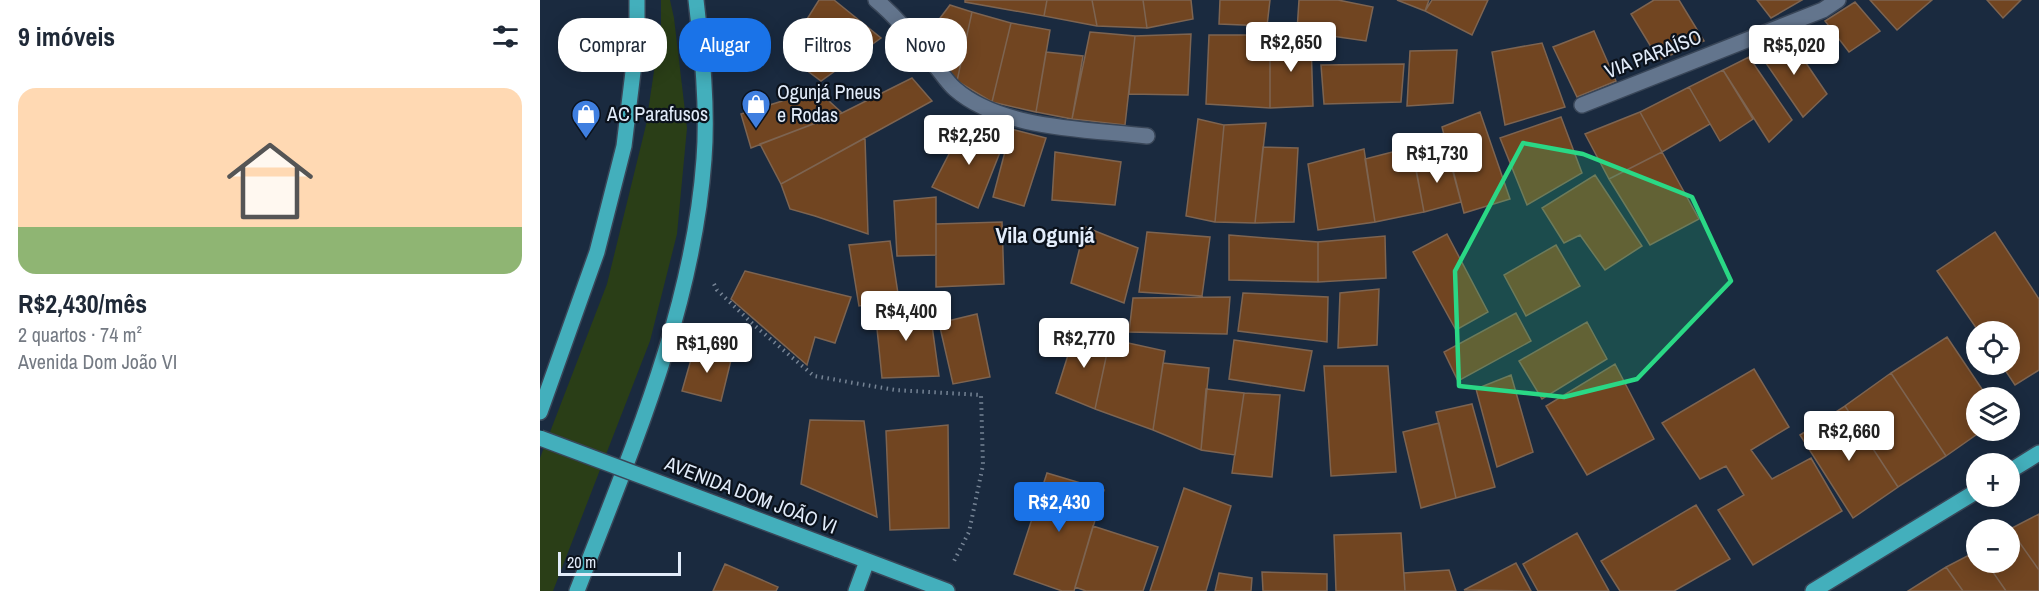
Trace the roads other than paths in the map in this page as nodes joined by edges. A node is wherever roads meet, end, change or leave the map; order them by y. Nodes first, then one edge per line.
1 (637, 0) edge
2 (696, 0) edge
3 (876, 0) edge
4 (1838, 0) edge
5 (1582, 105) dead end
6 (1148, 136) dead end
7 (540, 412) edge
8 (540, 438) edge
9 (2039, 453) edge
10 (2020, 465) edge
11 (1966, 498) edge
12 (867, 561) junction
13 (944, 590) edge
14 (577, 591) edge
15 (856, 591) edge
16 (1813, 591) edge

1 - 7 main road
2 - 14 main road
3 - 6 street
4 - 5 street, VIA PARAÍSO
8 - 12 main road, AVENIDA DOM JOÃO VI, bridge
9 - 10 main road
11 - 16 main road
12 - 13 main road, AVENIDA DOM JOÃO VI
12 - 15 main road

